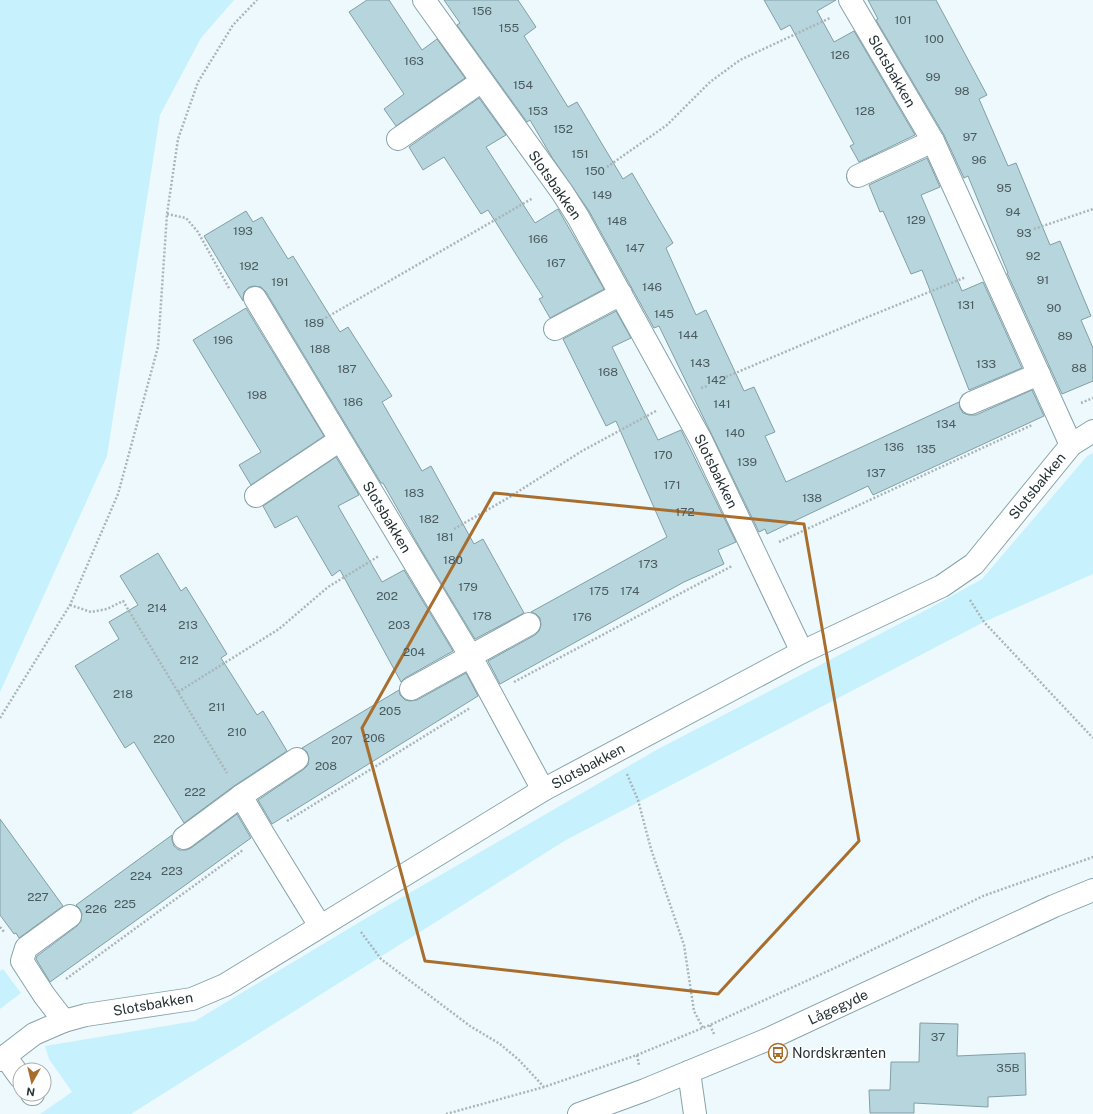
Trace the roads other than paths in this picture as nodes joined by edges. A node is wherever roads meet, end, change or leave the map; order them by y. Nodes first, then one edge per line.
1 (424, 0) edge
2 (852, 3) edge
3 (482, 81) junction
4 (398, 139) dead end
5 (933, 141) junction
6 (858, 176) dead end
7 (621, 294) junction
8 (255, 298) road end
9 (555, 329) dead end
10 (1039, 374) junction
11 (971, 403) dead end
12 (1093, 431) edge
13 (340, 440) junction
14 (1071, 445) junction
15 (256, 496) dead end
16 (530, 624) dead end
17 (802, 652) junction
18 (470, 656) junction
19 (412, 689) dead end
20 (297, 759) dead end
21 (543, 790) junction
22 (241, 796) junction
23 (184, 838) dead end
24 (1093, 890) edge
25 (70, 916) dead end
26 (320, 926) junction
27 (64, 1020) junction
28 (2, 1058) edge
29 (12, 1069) edge
30 (689, 1072) junction
31 (579, 1114) edge
32 (695, 1114) edge

1 - 3 street, Slotsbakken
2 - 5 street, Slotsbakken
3 - 4 street
3 - 7 street, Slotsbakken
5 - 6 street
5 - 10 street, Slotsbakken
7 - 9 street
7 - 17 street, Slotsbakken
8 - 13 street, Slotsbakken
10 - 11 street
10 - 14 street, Slotsbakken
12 - 14 street, Slotsbakken
13 - 15 street
13 - 18 street, Slotsbakken
14 - 17 street, Slotsbakken
16 - 18 street
17 - 21 street, Slotsbakken
18 - 19 street
18 - 21 street, Slotsbakken
20 - 22 street
21 - 26 street, Slotsbakken
22 - 23 street
22 - 26 street
24 - 30 street, Lågegyde
25 - 27 street
26 - 27 street, Slotsbakken
27 - 28 street, Slotsbakken
28 - 29 street, Slotsbakken
30 - 31 street, Lågegyde
30 - 32 street

